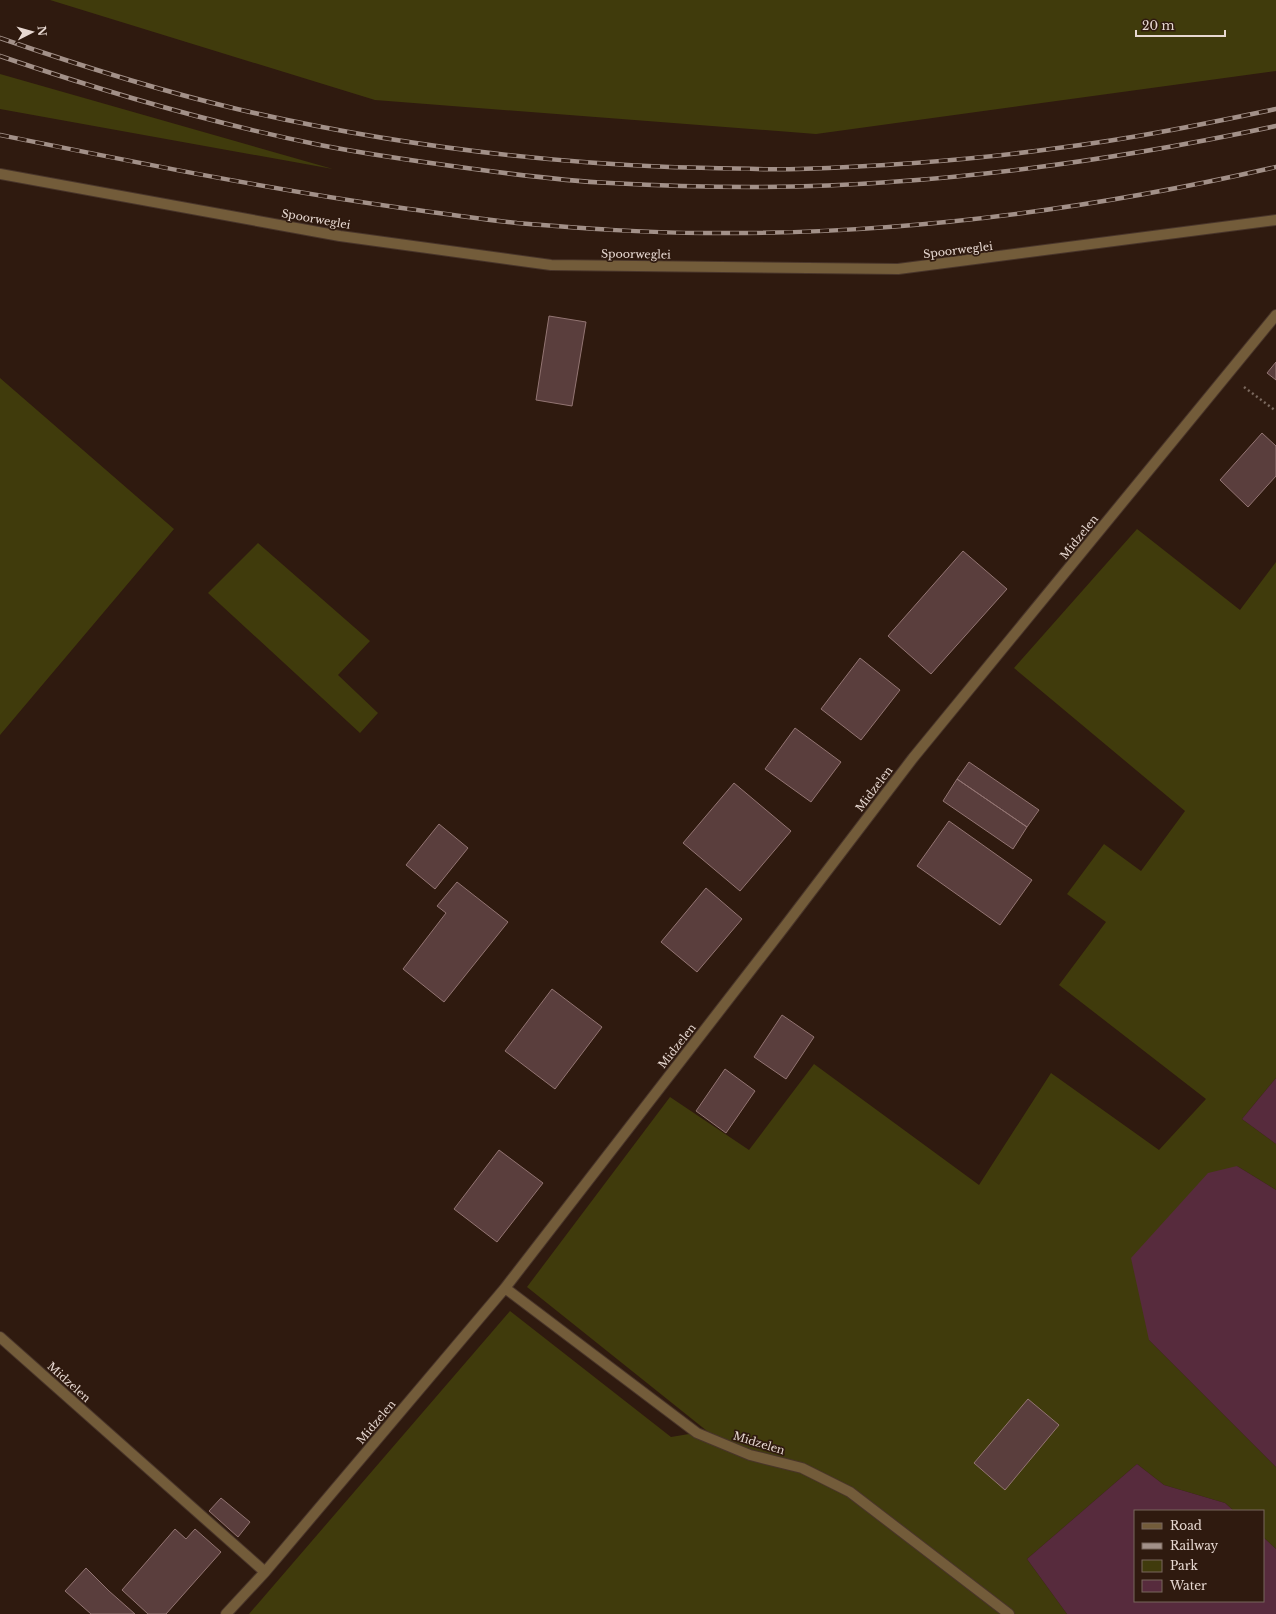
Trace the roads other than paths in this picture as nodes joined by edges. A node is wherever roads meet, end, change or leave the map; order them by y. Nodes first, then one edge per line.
1 (0, 174) edge
2 (1276, 220) edge
3 (1276, 315) edge
4 (506, 1288) junction
5 (0, 1337) edge
6 (265, 1572) junction
7 (226, 1614) edge
8 (1009, 1614) edge

1 - 2 street, Spoorweglei
3 - 4 street, Midzelen
4 - 6 street, Midzelen
4 - 8 street, Midzelen
5 - 6 street, Midzelen
6 - 7 street, Midzelen

